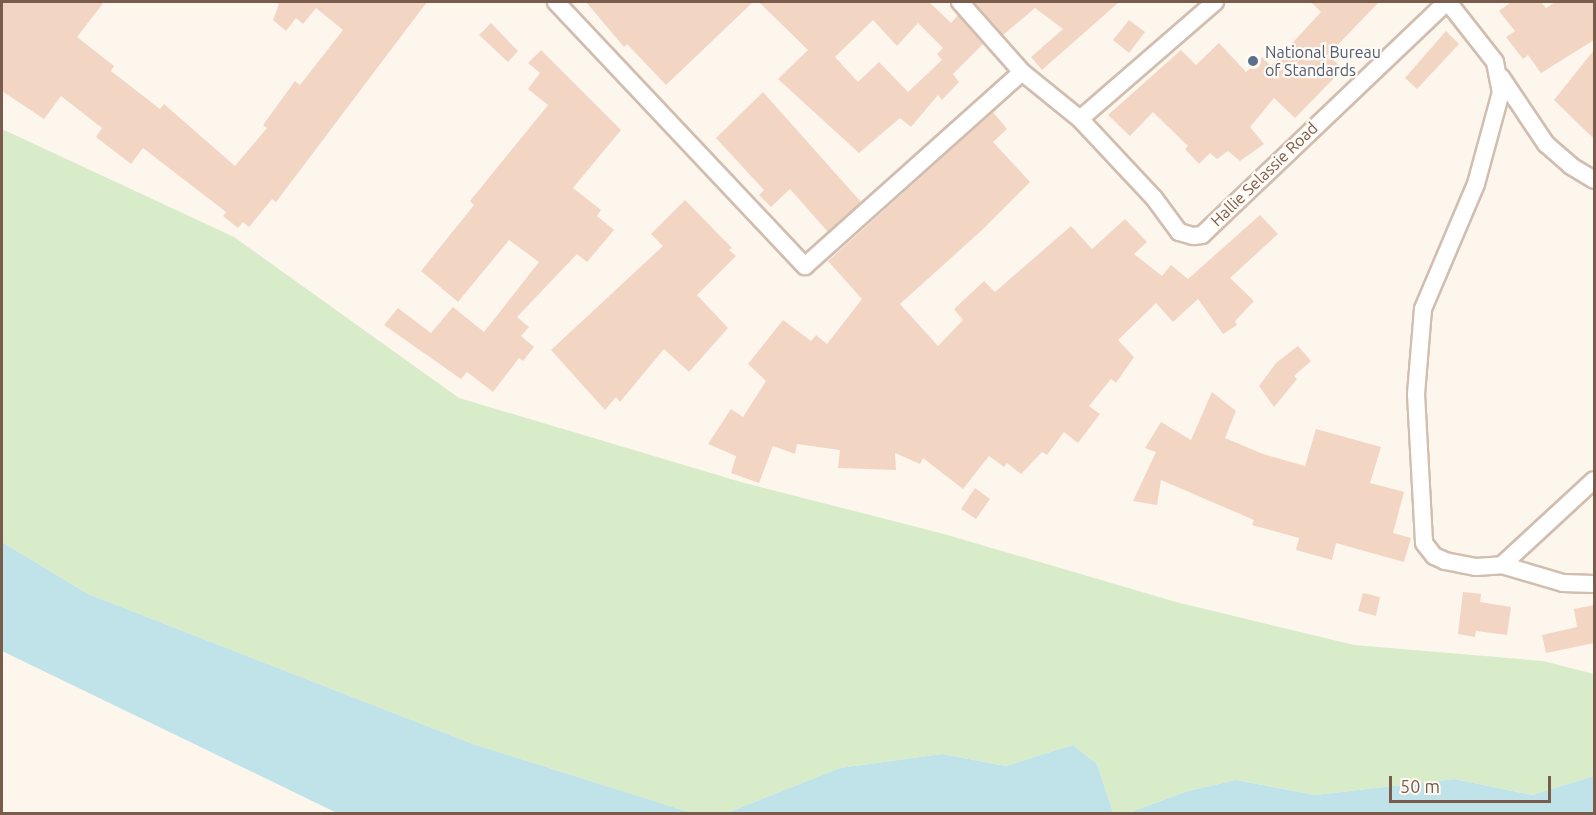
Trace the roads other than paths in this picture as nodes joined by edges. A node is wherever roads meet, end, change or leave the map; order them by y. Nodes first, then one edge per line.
1 (556, 2) edge
2 (960, 2) edge
3 (1215, 2) edge
4 (1447, 2) edge
5 (1022, 72) junction
6 (1499, 74) junction
7 (1080, 119) junction
8 (1594, 180) edge
9 (1594, 480) edge
10 (1502, 565) junction
11 (1594, 584) edge

1 - 5 street
2 - 5 street, Hallie Selassie Road
3 - 7 street
4 - 6 street
4 - 7 street, Hallie Selassie Road
5 - 7 street, Hallie Selassie Road
6 - 8 street
6 - 10 street
9 - 10 street
10 - 11 street

